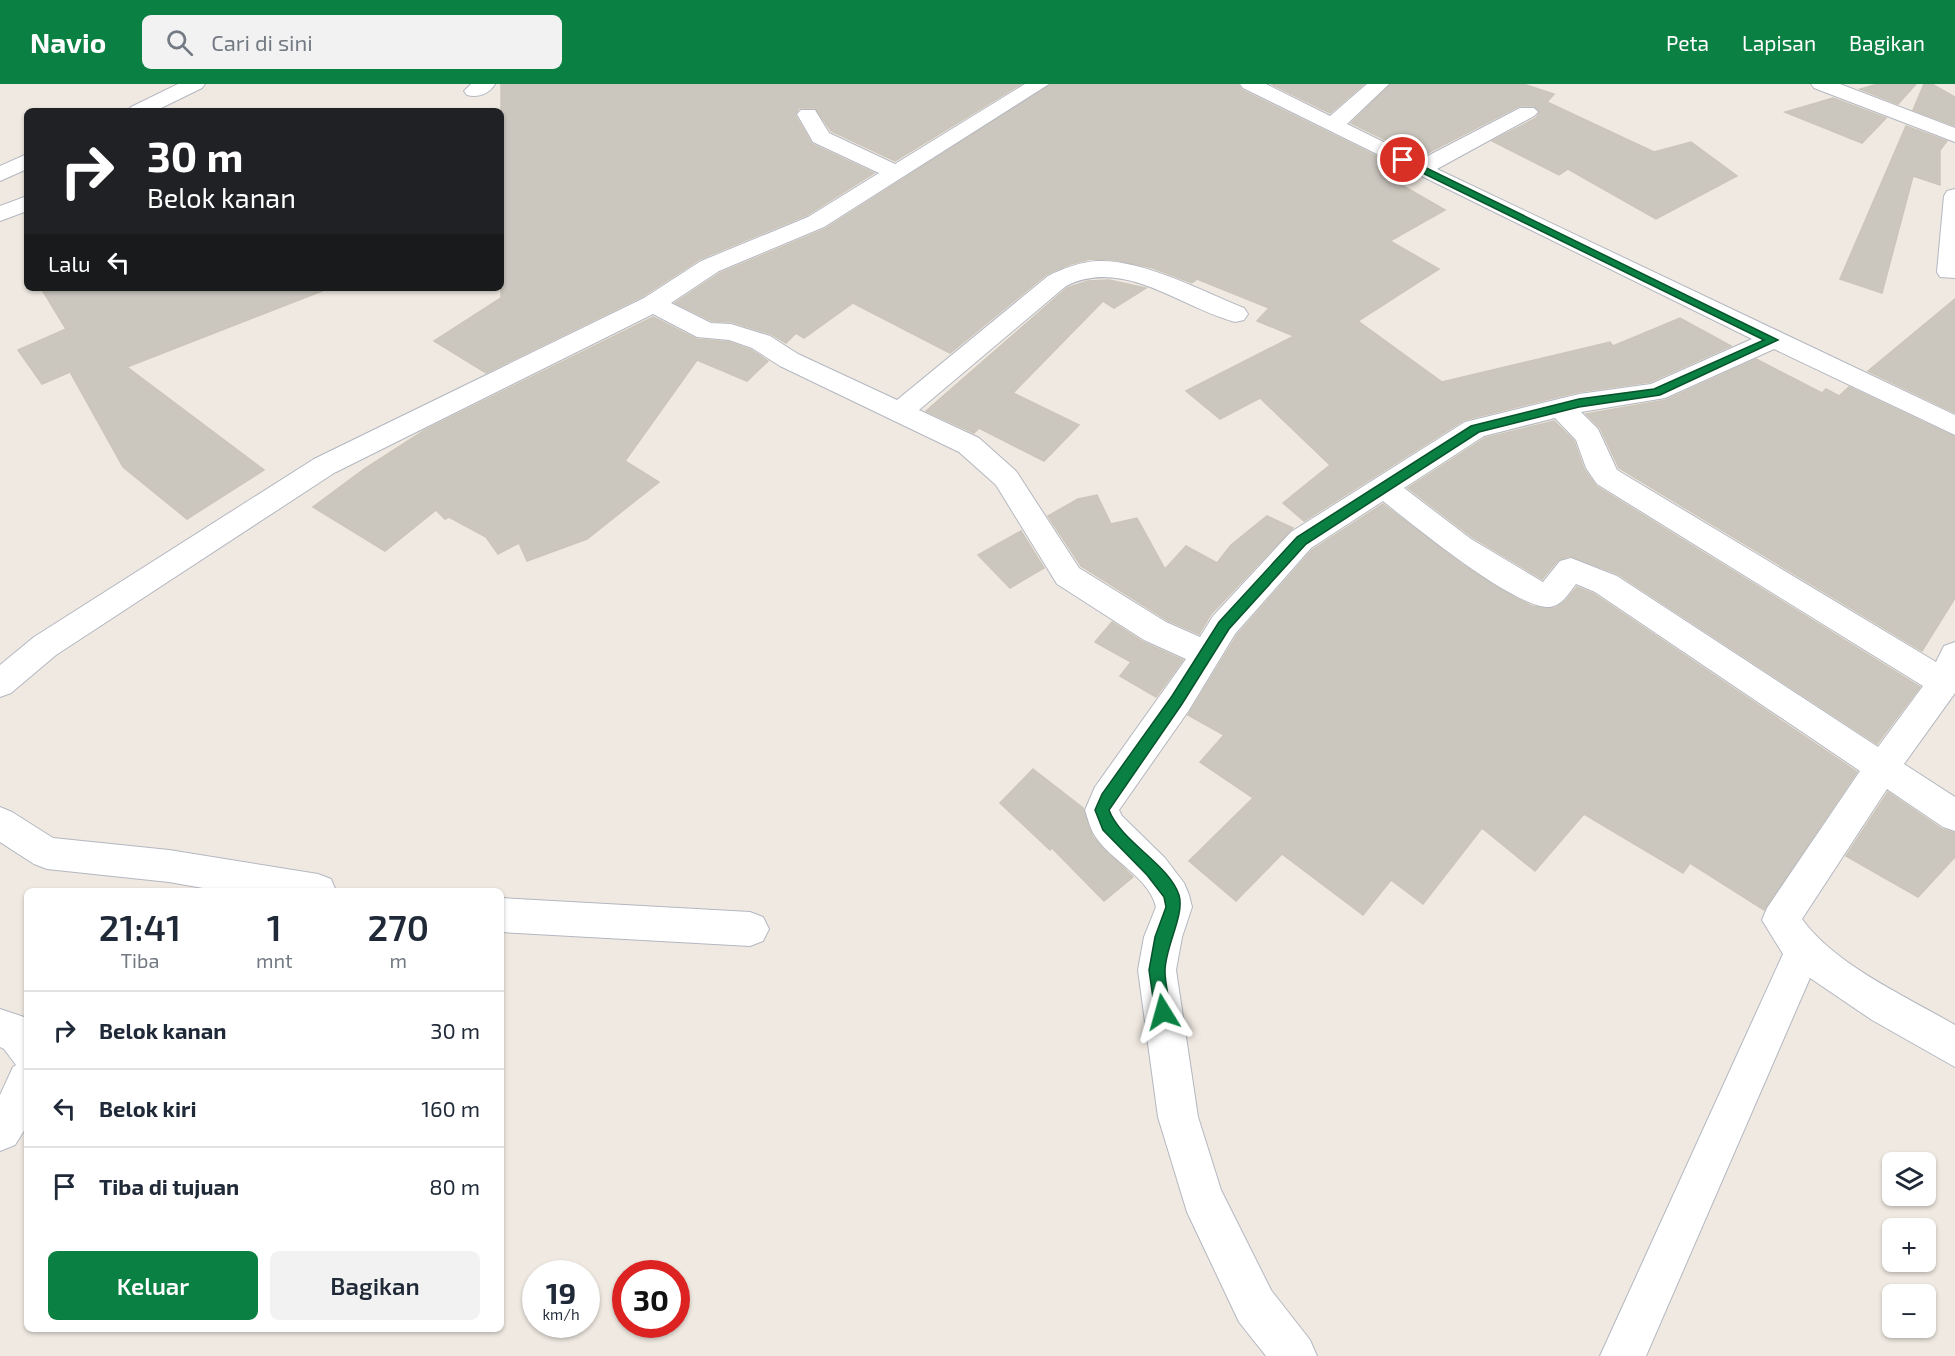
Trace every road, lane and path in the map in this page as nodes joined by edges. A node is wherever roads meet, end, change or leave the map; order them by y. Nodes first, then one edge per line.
1 (195, 84) edge
2 (1039, 84) edge
3 (1250, 84) edge
4 (1379, 84) edge
5 (1821, 84) edge
6 (144, 108) edge
7 (1527, 112) dead end
8 (808, 114) dead end
9 (1334, 124) junction
10 (1955, 136) edge
11 (24, 162) edge
12 (1420, 169) junction
13 (894, 172) junction
14 (0, 174) edge
15 (1955, 196) edge
16 (24, 204) edge
17 (0, 214) edge
18 (1949, 272) dead end
19 (653, 304) junction
20 (1235, 314) dead end
21 (1772, 340) junction
22 (1561, 408) junction
23 (900, 412) junction
24 (1955, 426) edge
25 (1384, 487) junction
26 (1205, 653) junction
27 (1949, 669) edge
28 (0, 684) edge
29 (1881, 769) junction
30 (1955, 816) edge
31 (0, 823) edge
32 (300, 888) edge
33 (504, 915) edge
34 (750, 929) dead end
35 (1804, 949) junction
36 (0, 1028) edge
37 (24, 1045) edge
38 (1955, 1047) edge
39 (24, 1094) edge
40 (0, 1130) edge
41 (1293, 1356) edge
42 (1623, 1356) edge

1 - 6 street
2 - 13 street
3 - 9 street
4 - 9 street
5 - 10 street
7 - 12 street
8 - 13 street
9 - 12 street
11 - 14 street
12 - 21 street
13 - 19 street
15 - 18 street
16 - 17 street
19 - 23 street
19 - 28 street
20 - 23 street
21 - 22 street
21 - 24 street
22 - 25 street
22 - 27 street
23 - 26 street
25 - 26 street
25 - 29 street
26 - 41 street
27 - 29 street
29 - 30 street
29 - 35 street
31 - 32 street
33 - 34 street
35 - 38 street
35 - 42 street
36 - 37 street
39 - 40 street

